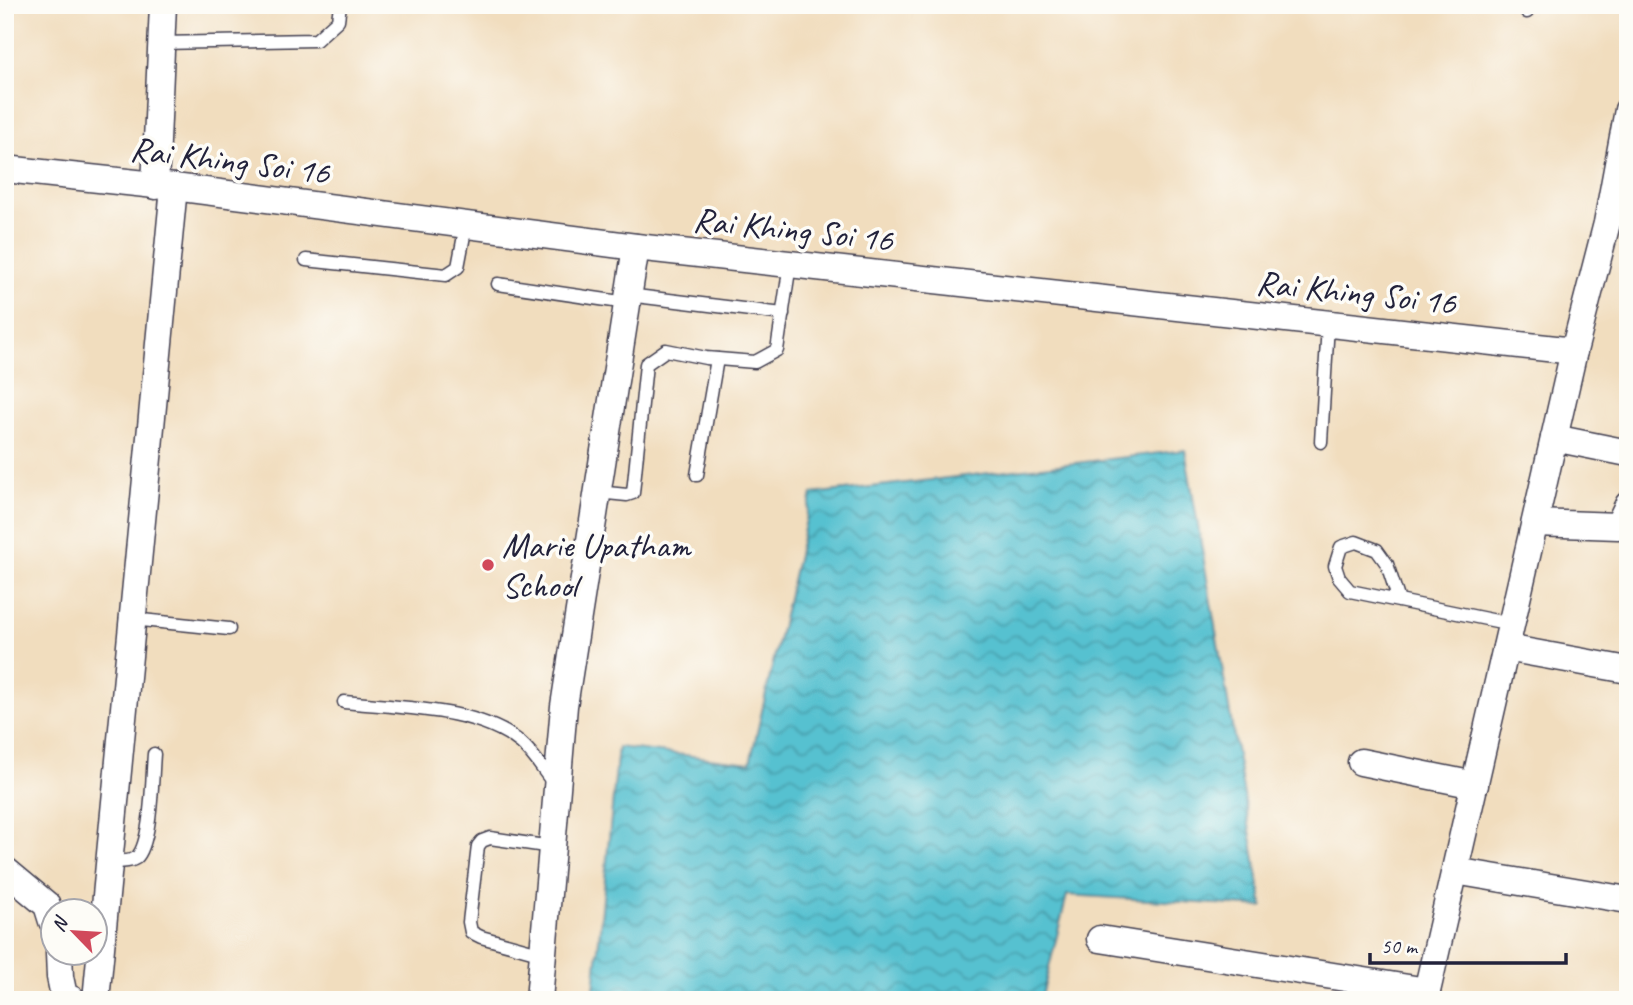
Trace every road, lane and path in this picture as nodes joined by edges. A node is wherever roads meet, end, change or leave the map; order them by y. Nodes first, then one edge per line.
1 (163, 5) edge
2 (340, 5) edge
3 (161, 43) junction
4 (1628, 110) edge
5 (5, 169) edge
6 (164, 187) junction
7 (466, 225) junction
8 (1617, 225) edge
9 (636, 247) junction
10 (306, 260) dead end
11 (790, 264) junction
12 (498, 284) dead end
13 (628, 299) junction
14 (783, 314) junction
15 (1328, 324) junction
16 (1574, 351) junction
17 (717, 359) junction
18 (1554, 438) junction
19 (1321, 442) dead end
20 (1628, 453) edge
21 (697, 475) dead end
22 (597, 492) junction
23 (1628, 505) edge
24 (1535, 523) junction
25 (1399, 601) junction
26 (132, 619) junction
27 (229, 629) dead end
28 (1509, 636) junction
29 (1628, 670) edge
30 (344, 702) dead end
31 (154, 754) dead end
32 (1361, 762) dead end
33 (1475, 785) junction
34 (557, 788) junction
35 (552, 847) junction
36 (109, 862) junction
37 (5, 870) edge
38 (1455, 871) junction
39 (38, 898) edge
40 (1628, 900) edge
41 (1100, 939) dead end
42 (543, 954) junction
43 (60, 967) edge
44 (1426, 995) edge
45 (73, 1000) edge
46 (96, 1000) edge
47 (539, 1000) edge

1 - 3 street
2 - 3 lane
3 - 6 street
4 - 8 street
5 - 6 street, Rai Khing Soi 16
6 - 7 street, Rai Khing Soi 16
6 - 26 street
7 - 9 street, Rai Khing Soi 16
7 - 10 lane
8 - 16 street
9 - 11 street, Rai Khing Soi 16
9 - 13 street
11 - 14 lane
11 - 15 street, Rai Khing Soi 16
12 - 13 lane
13 - 14 lane
13 - 22 street
14 - 17 lane
15 - 16 street, Rai Khing Soi 16
15 - 19 lane
16 - 18 street
17 - 21 lane
17 - 22 lane
18 - 20 street
18 - 24 street
22 - 34 street
23 - 24 street
24 - 28 street
25 - 25 lane
25 - 28 lane
26 - 27 lane
26 - 36 street
28 - 29 street
28 - 33 street
30 - 34 lane
31 - 36 lane
32 - 33 street
33 - 38 street
34 - 35 street
35 - 42 street
35 - 42 lane
36 - 46 street
37 - 39 street
38 - 40 street
38 - 44 street
41 - 44 street
42 - 47 street
43 - 45 street

